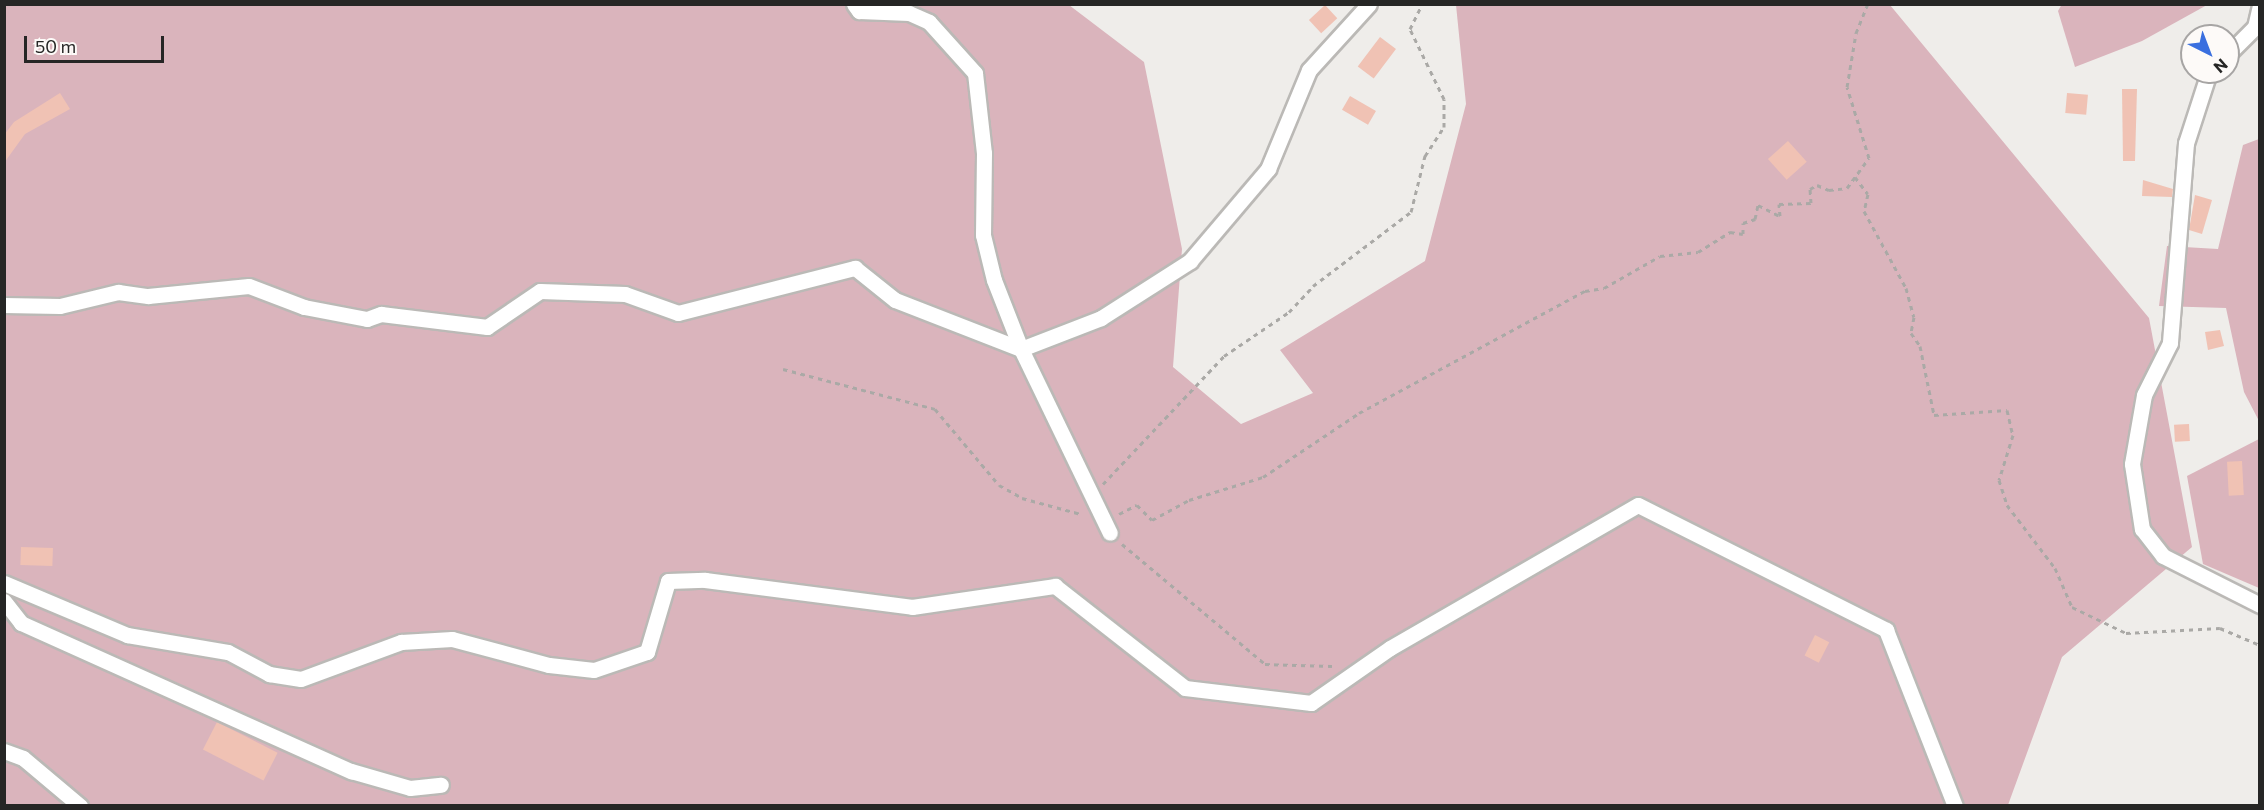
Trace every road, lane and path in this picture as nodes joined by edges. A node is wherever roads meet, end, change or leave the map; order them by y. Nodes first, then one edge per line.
1 (854, 4) edge
2 (1369, 4) edge
3 (1422, 4) edge
4 (1868, 4) edge
5 (2259, 6) edge
6 (2240, 42) edge
7 (2205, 84) edge
8 (1855, 177) junction
9 (4, 305) edge
10 (1021, 349) junction
11 (783, 369) dead end
12 (1104, 494) dead end
13 (1110, 532) junction
14 (4, 584) edge
15 (4, 601) edge
16 (2259, 605) edge
17 (2259, 645) edge
18 (1364, 666) junction
19 (4, 751) edge
20 (441, 785) dead end
21 (80, 806) edge
22 (1955, 806) edge

1 - 10 street
2 - 10 street
3 - 12 path
4 - 8 path
5 - 6 street
7 - 16 street
8 - 13 path
8 - 17 path
9 - 10 street
10 - 13 street
11 - 13 path
13 - 18 path
14 - 18 street
15 - 20 street
18 - 22 street
19 - 21 street

